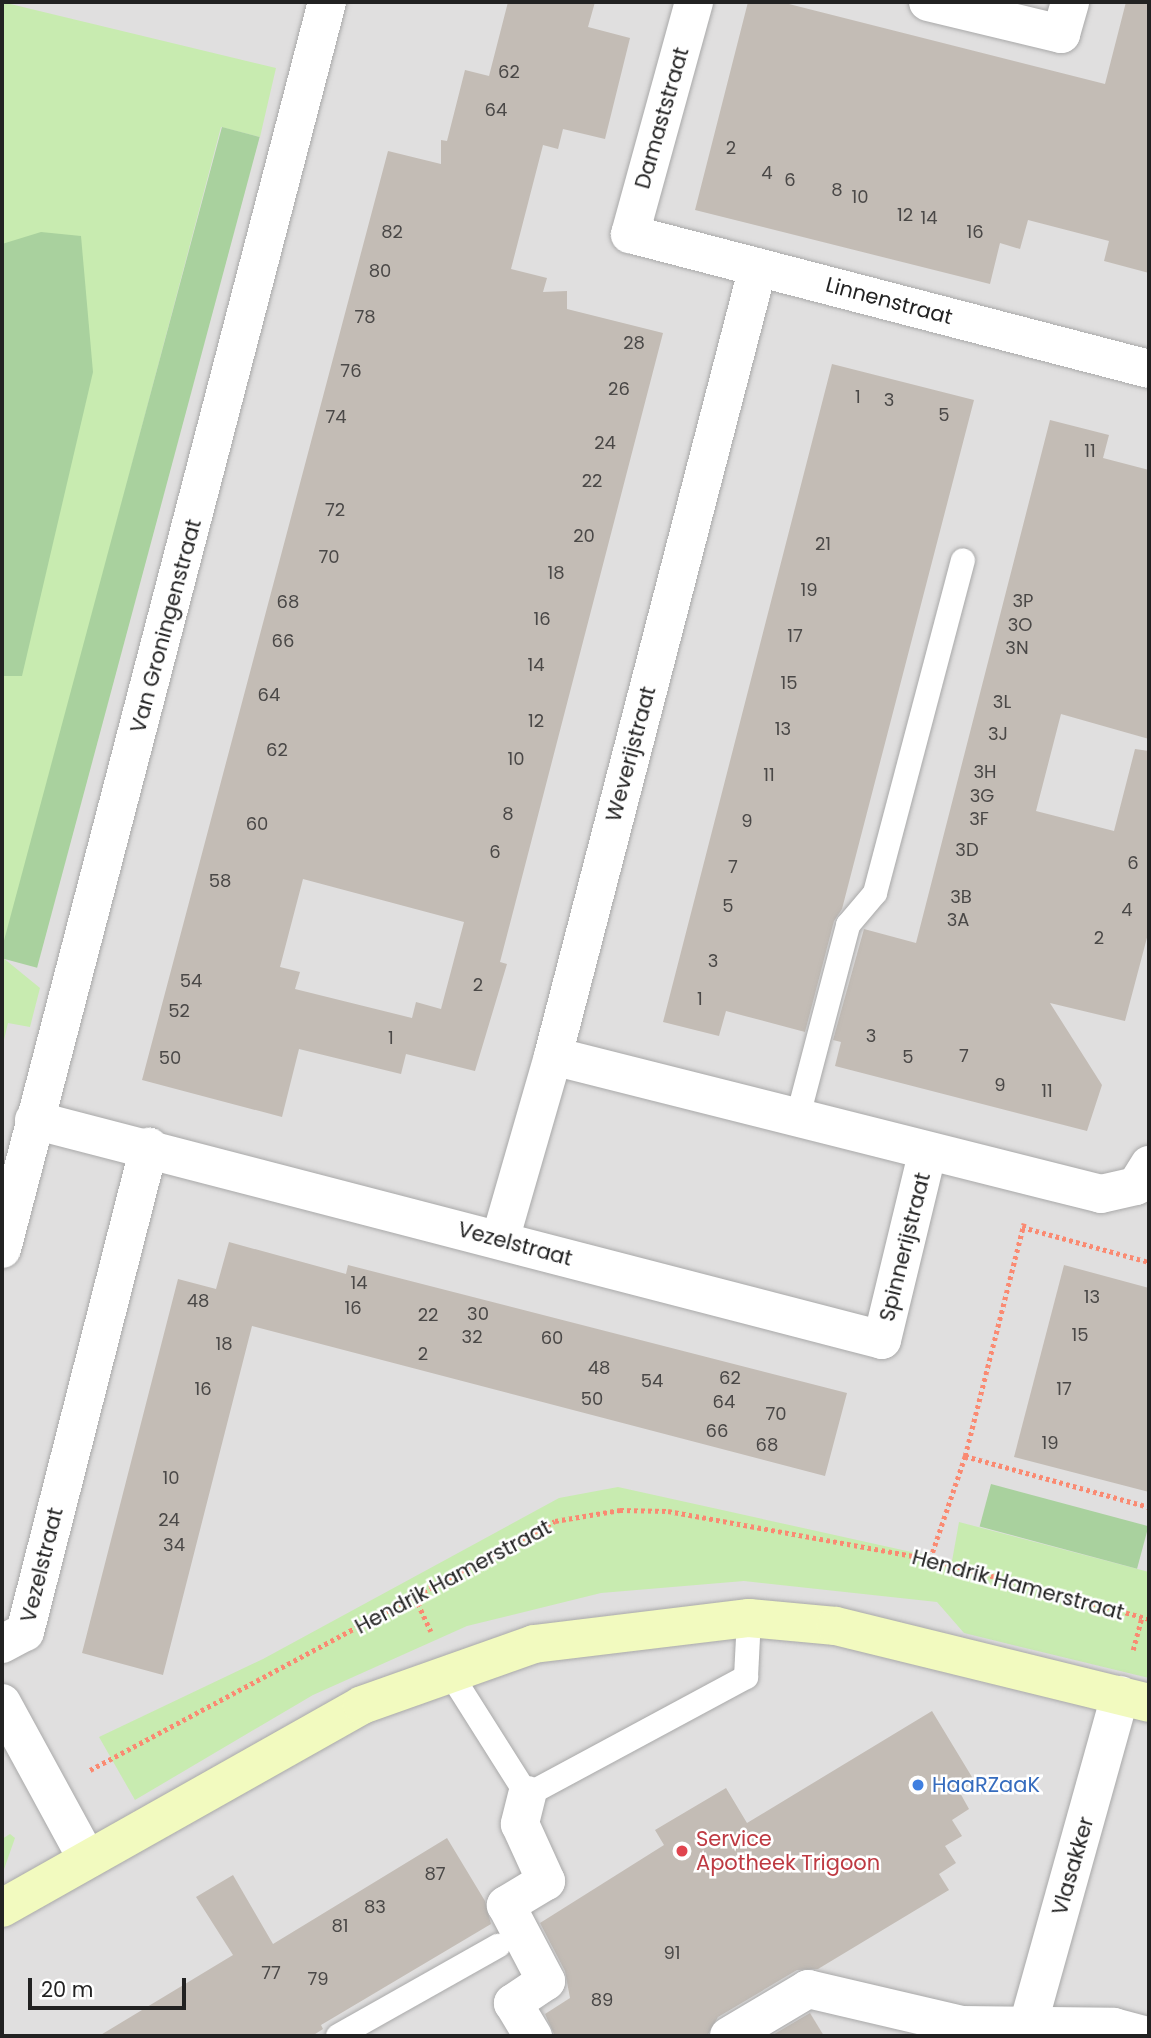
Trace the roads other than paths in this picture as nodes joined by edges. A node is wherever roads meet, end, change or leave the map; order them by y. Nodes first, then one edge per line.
1 (327, 2) edge
2 (694, 2) edge
3 (928, 2) edge
4 (1070, 2) edge
5 (630, 234) joint
6 (758, 267) junction
7 (1149, 369) edge
8 (963, 560) dead end
9 (553, 1056) junction
10 (797, 1120) junction
11 (34, 1121) junction
12 (149, 1147) junction
13 (928, 1154) junction
14 (1143, 1176) edge
15 (500, 1240) junction
16 (2, 1249) edge
17 (882, 1340) joint
18 (749, 1618) junction
19 (2, 1644) edge
20 (450, 1674) junction
21 (1134, 1699) edge
22 (2, 1703) edge
23 (527, 1795) junction
24 (87, 1859) junction
25 (2, 1909) edge
26 (498, 1946) joint
27 (529, 1993) junction
28 (1027, 2030) edge
29 (338, 2036) edge
30 (533, 2036) edge
31 (729, 2036) edge
32 (1148, 2036) edge

1 - 11 street, Van Groningenstraat
2 - 5 street, Damaststraat
3 - 4 street
5 - 6 street, Linnenstraat
6 - 7 street, Linnenstraat
6 - 9 street, Weverijstraat
8 - 10 lane
9 - 10 street
9 - 15 street, Weverijstraat
10 - 13 street
11 - 12 street, Vezelstraat
11 - 16 street, Van Groningenstraat
12 - 15 street, Vezelstraat
12 - 19 street, Vezelstraat
13 - 14 street
13 - 17 street, Spinnerijstraat
15 - 17 street, Vezelstraat
18 - 20 street
18 - 21 street
18 - 23 lane
20 - 23 lane
20 - 24 street
21 - 28 street, Vlasakker
22 - 24 street
23 - 27 street
24 - 25 street
26 - 27 street
26 - 29 lane
27 - 30 street
28 - 31 street
28 - 32 street

